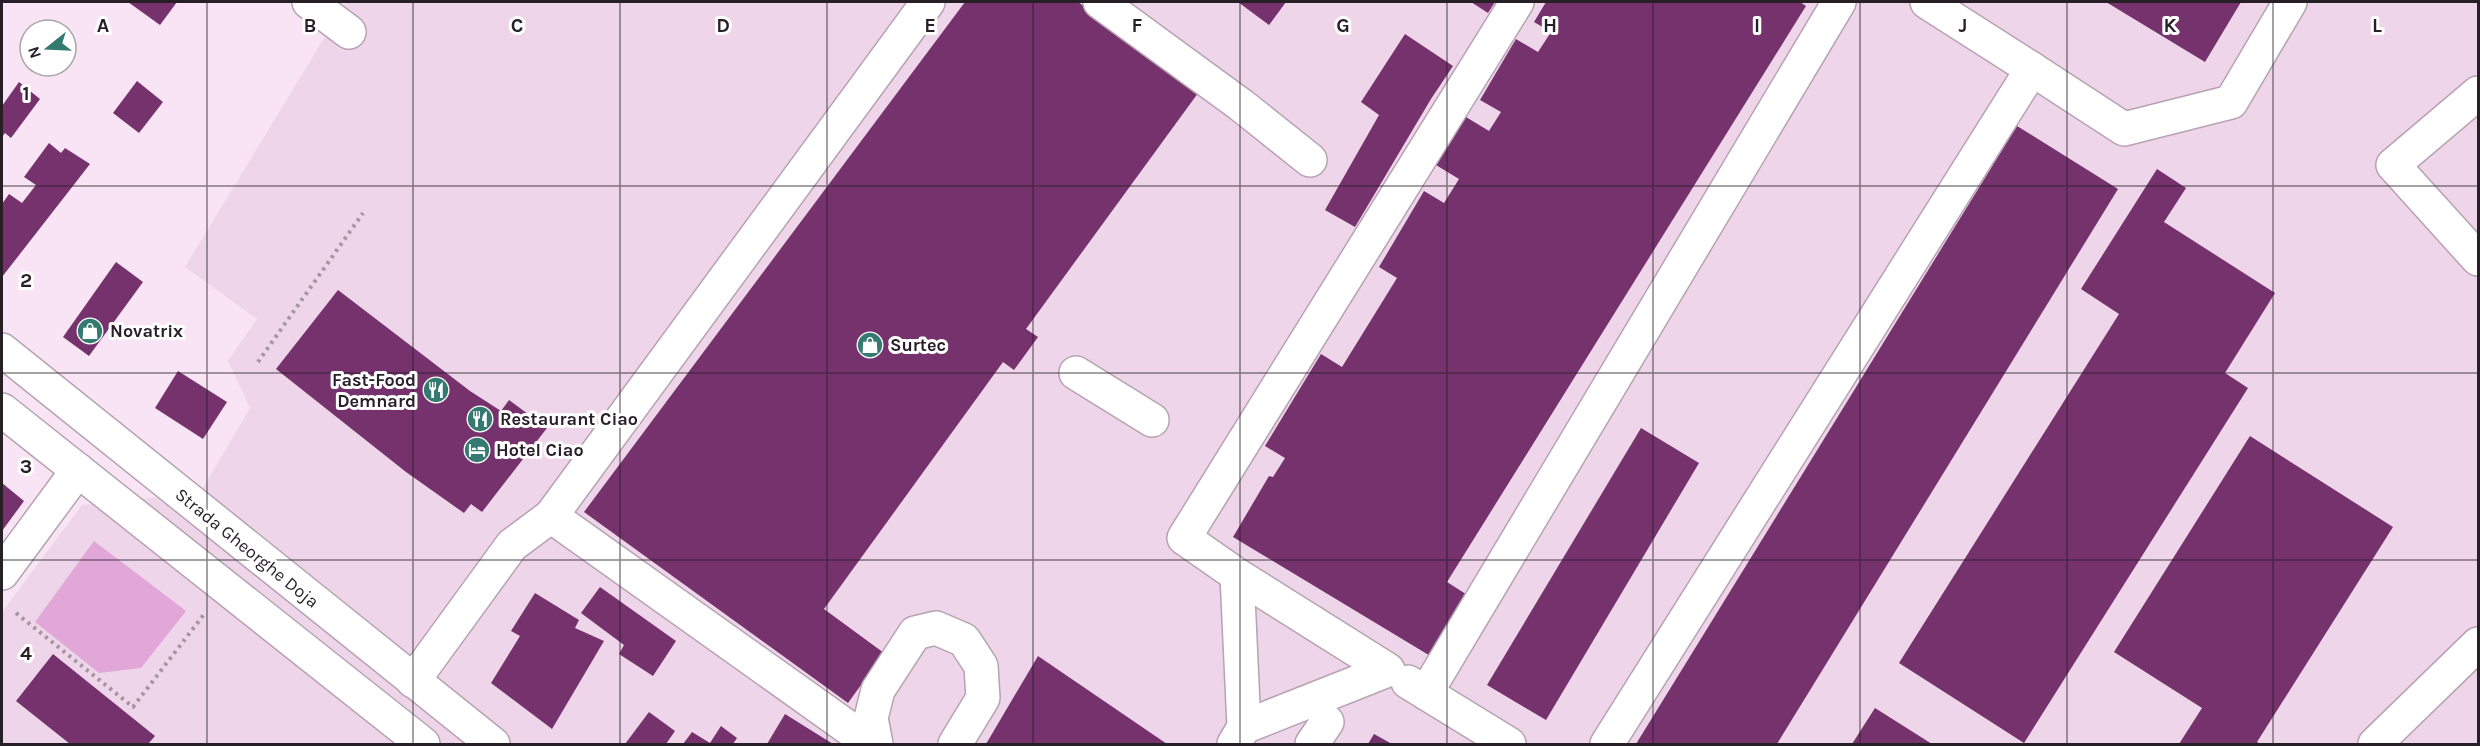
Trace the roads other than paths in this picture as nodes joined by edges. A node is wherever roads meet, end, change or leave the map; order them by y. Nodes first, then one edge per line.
1 (309, 2) edge
2 (928, 2) edge
3 (1100, 2) edge
4 (1517, 2) edge
5 (1839, 2) edge
6 (1927, 2) edge
7 (2290, 2) edge
8 (349, 32) dead end
9 (2032, 69) junction
10 (2478, 93) edge
11 (1310, 160) dead end
12 (2478, 259) edge
13 (2, 350) edge
14 (1076, 372) dead end
15 (2, 410) edge
16 (1152, 420) dead end
17 (78, 471) junction
18 (551, 516) junction
19 (5, 561) edge
20 (1237, 575) junction
21 (2478, 644) edge
22 (1388, 670) junction
23 (413, 681) junction
24 (1426, 693) junction
25 (1239, 736) edge
26 (423, 744) edge
27 (493, 744) edge
28 (871, 744) edge
29 (876, 744) edge
30 (954, 744) edge
31 (1509, 744) edge
32 (1607, 744) edge
33 (2375, 744) edge

1 - 8 main road
2 - 18 main road
3 - 11 main road
4 - 20 main road
5 - 24 main road
6 - 9 main road
7 - 9 main road
9 - 32 main road
10 - 12 main road
13 - 23 main road, Strada Gheorghe Doja
14 - 16 main road
15 - 17 main road
17 - 19 main road
17 - 26 main road
18 - 23 main road
18 - 28 main road
20 - 22 main road
20 - 25 main road
21 - 33 main road
22 - 24 main road
22 - 25 main road
23 - 27 main road, Strada Gheorghe Doja
24 - 31 main road
29 - 30 main road

